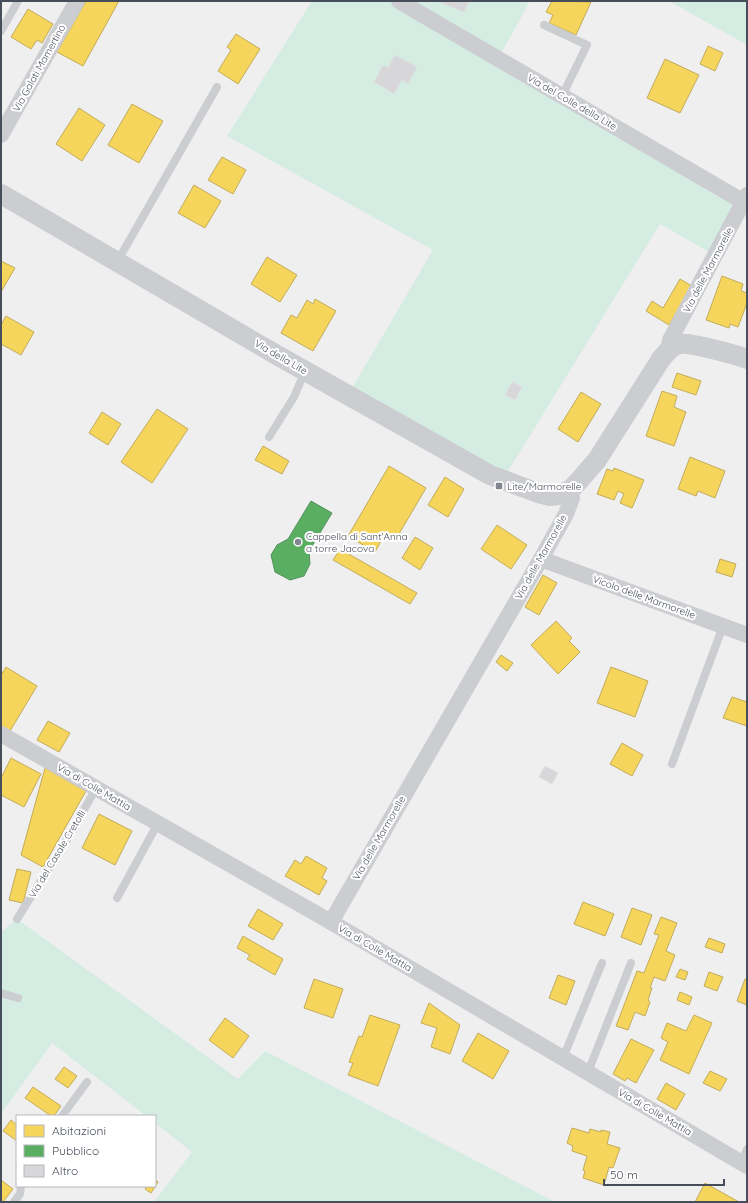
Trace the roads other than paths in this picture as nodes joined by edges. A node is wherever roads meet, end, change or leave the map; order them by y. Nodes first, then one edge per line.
1 (18, 1) edge
2 (76, 1) edge
3 (399, 1) edge
4 (544, 25) dead end
5 (1, 31) edge
6 (217, 87) dead end
7 (562, 96) junction
8 (1, 134) edge
9 (1, 194) edge
10 (745, 199) edge
11 (117, 262) junction
12 (669, 349) junction
13 (747, 359) edge
14 (305, 371) junction
15 (269, 437) dead end
16 (570, 490) junction
17 (541, 559) junction
18 (723, 626) junction
19 (747, 635) edge
20 (1, 734) edge
21 (672, 764) dead end
22 (96, 788) junction
23 (158, 823) junction
24 (116, 898) dead end
25 (17, 919) dead end
26 (331, 922) junction
27 (602, 963) dead end
28 (631, 963) dead end
29 (1, 994) edge
30 (18, 998) dead end
31 (563, 1058) junction
32 (588, 1072) junction
33 (87, 1082) dead end
34 (63, 1115) edge
35 (746, 1159) edge
36 (21, 1187) edge
37 (14, 1202) edge

1 - 5 lane
2 - 8 street, Via Galati Mamertino
3 - 7 street, Via del Colle della Lite
4 - 7 lane
6 - 11 lane
7 - 10 street, Via del Colle della Lite
9 - 11 street, Via della Lite
10 - 12 street, Via delle Marmorelle
11 - 14 street, Via della Lite
12 - 13 street
12 - 16 street, Via delle Marmorelle
14 - 15 lane
14 - 16 street, Via della Lite
16 - 17 street, Via delle Marmorelle
17 - 18 street, Vicolo delle Marmorelle
17 - 26 street, Via delle Marmorelle
18 - 19 street, Vicolo delle Marmorelle
18 - 21 lane
20 - 22 street, Via di Colle Mattia
22 - 23 street, Via di Colle Mattia
22 - 25 lane, Via del Casale Cretolli
23 - 24 lane
23 - 26 street, Via di Colle Mattia
26 - 31 street, Via di Colle Mattia
27 - 31 lane
28 - 32 lane
29 - 30 lane
31 - 32 street, Via di Colle Mattia
32 - 35 street, Via di Colle Mattia
33 - 34 lane
36 - 37 lane

